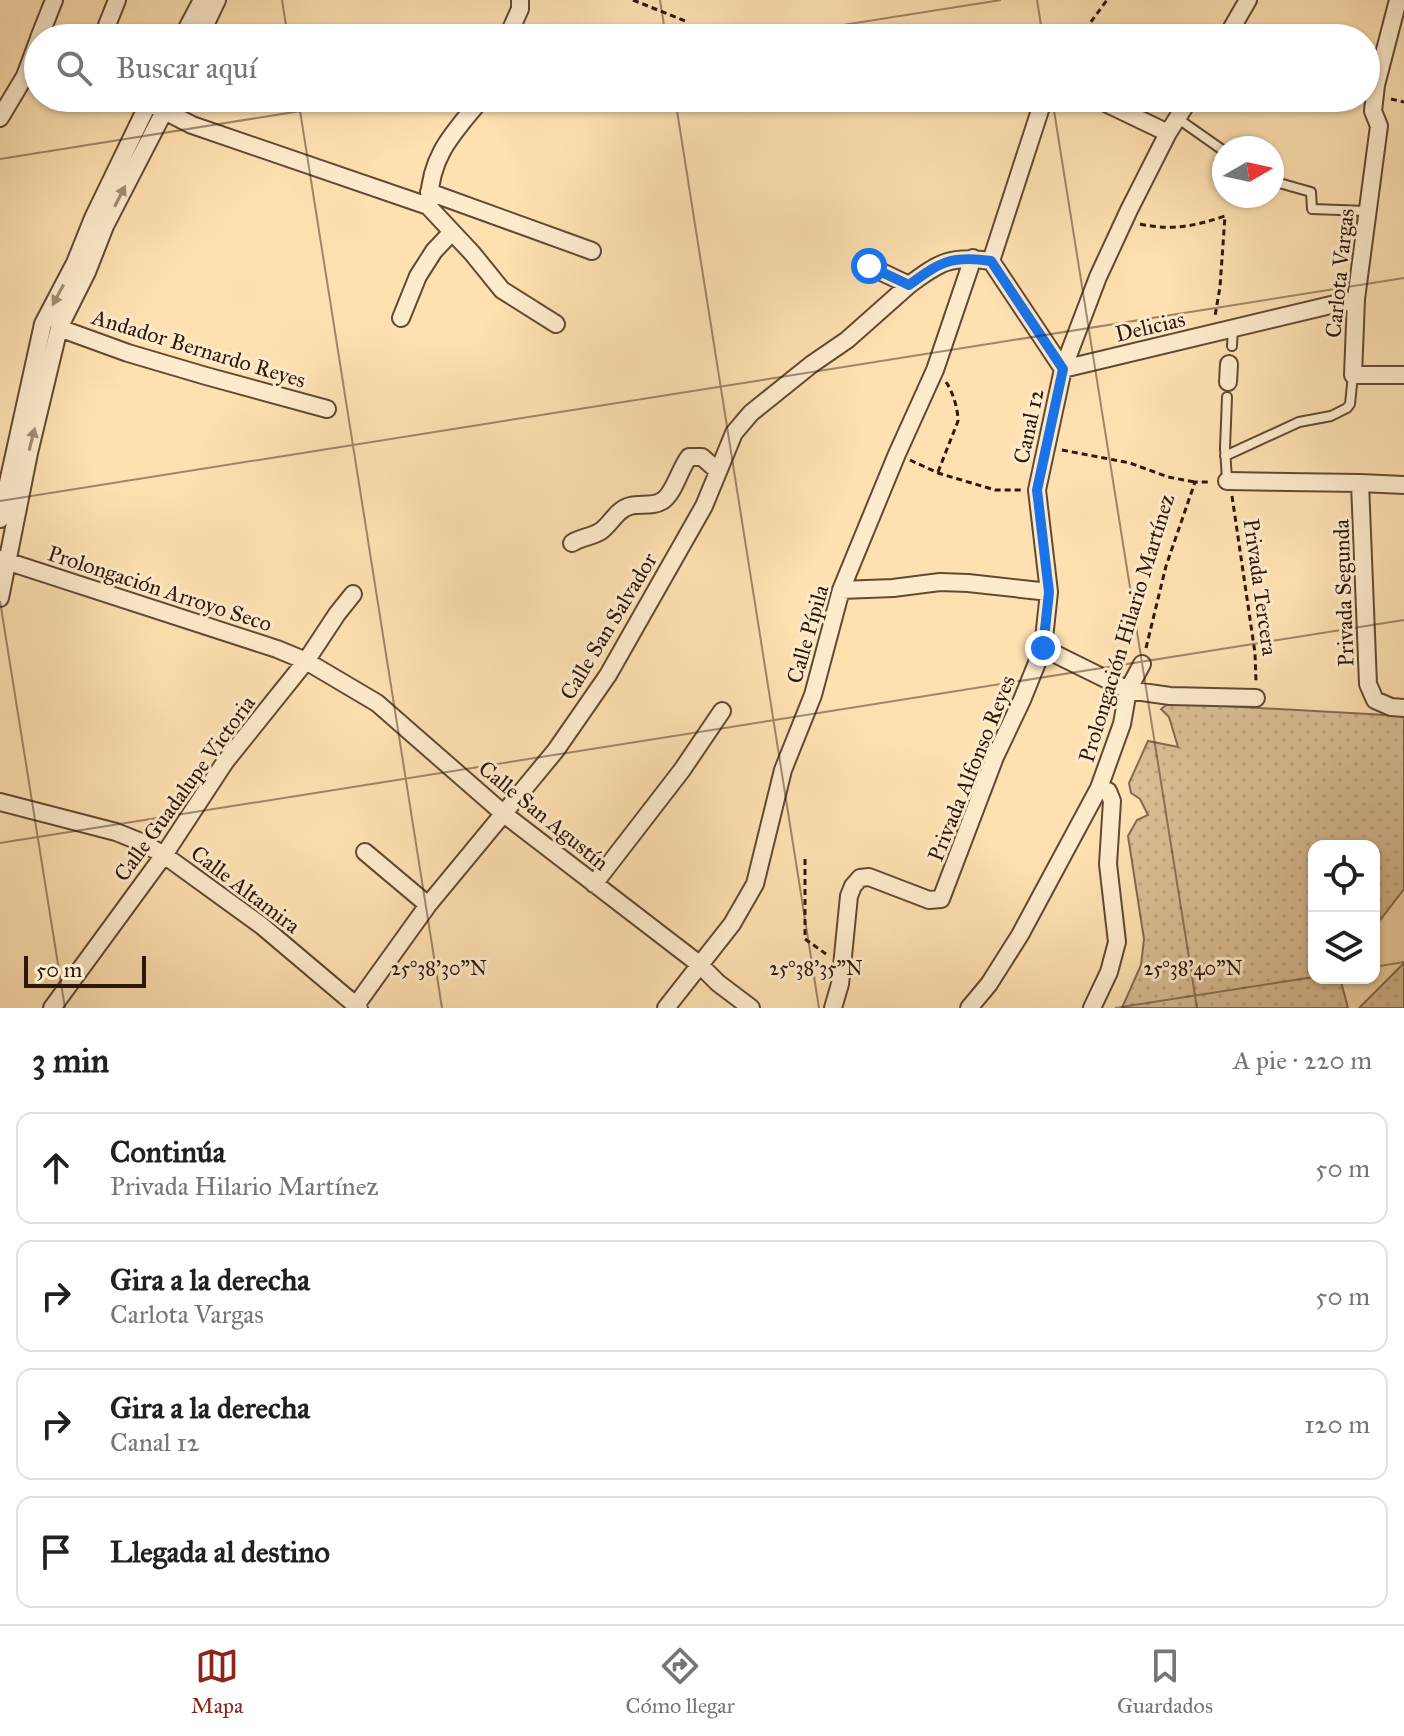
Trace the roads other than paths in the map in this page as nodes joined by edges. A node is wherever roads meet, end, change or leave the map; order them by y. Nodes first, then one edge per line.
1 (54, 0) edge
2 (117, 0) edge
3 (202, 0) edge
4 (217, 0) edge
5 (520, 0) edge
6 (1248, 0) edge
7 (1398, 0) edge
8 (44, 24) edge
9 (108, 24) edge
10 (189, 24) edge
11 (206, 24) edge
12 (513, 24) edge
13 (1234, 24) edge
14 (1380, 70) edge
15 (24, 87) edge
16 (141, 112) edge
17 (163, 112) edge
18 (176, 112) edge
19 (470, 112) edge
20 (1039, 112) edge
21 (1134, 112) edge
22 (1182, 112) edge
23 (1373, 112) edge
24 (0, 118) edge
25 (1173, 126) junction
26 (1212, 145) edge
27 (1284, 184) edge
28 (429, 199) junction
29 (1368, 211) junction
30 (452, 232) junction
31 (592, 251) dead end
32 (973, 258) junction
33 (991, 261) junction
34 (869, 266) dead end
35 (909, 285) junction
36 (1356, 299) junction
37 (401, 318) dead end
38 (556, 324) dead end
39 (1239, 326) junction
40 (59, 328) junction
41 (1232, 346) dead end
42 (1063, 369) junction
43 (1353, 375) junction
44 (1404, 375) edge
45 (1228, 381) dead end
46 (327, 409) dead end
47 (1225, 456) junction
48 (718, 471) junction
49 (1227, 481) joint
50 (1360, 483) junction
51 (1404, 485) edge
52 (0, 519) edge
53 (572, 543) dead end
54 (4, 560) edge
55 (841, 590) junction
56 (1049, 592) junction
57 (353, 594) dead end
58 (0, 598) edge
59 (1043, 648) junction
60 (306, 661) junction
61 (1142, 664) road end
62 (1128, 690) junction
63 (1256, 698) road end
64 (1404, 708) edge
65 (722, 711) dead end
66 (1099, 788) junction
67 (0, 802) edge
68 (504, 814) junction
69 (365, 852) dead end
70 (164, 855) junction
71 (594, 884) junction
72 (428, 905) junction
73 (699, 964) junction
74 (356, 1007) edge
75 (52, 1008) edge
76 (666, 1008) edge
77 (751, 1008) edge
78 (833, 1008) edge
79 (969, 1008) edge
80 (1092, 1008) edge

1 - 8 street
2 - 9 street
3 - 10 street
4 - 11 street
5 - 12 street
6 - 13 street
7 - 14 street, Carlota Vargas
15 - 24 street
16 -> 52 street
40 -> 17 street
18 - 28 street
19 - 28 street
20 - 33 street
21 - 25 street
22 - 25 street, Canal 12
23 - 29 street, Carlota Vargas
25 - 26 lane
25 - 42 street, Canal 12
27 - 29 lane
28 - 30 street
28 - 31 street
29 - 36 street, Carlota Vargas
30 - 37 street
30 - 38 street
32 - 33 street
32 - 35 street, Calle San Salvador
32 - 55 street, Calle Pípila
33 - 42 street
34 - 35 street
35 - 48 street, Calle San Salvador
36 - 39 street, Delicias
36 - 43 street, Carlota Vargas
39 - 41 lane
39 - 42 street, Delicias
40 - 46 street, Andador Bernardo Reyes
54 -> 40 street
42 - 56 street, Canal 12
43 - 44 street
43 - 47 lane
45 - 47 lane
47 - 49 lane
48 - 53 street
48 - 68 street, Calle San Salvador
49 - 50 street
50 - 51 street
50 - 64 street, Privada Segunda
54 - 58 street
54 - 60 street, Prolongación Arroyo Seco
55 - 56 street
55 - 73 street, Calle Pípila
56 - 59 street, Canal 12
57 - 60 street, Calle Guadalupe Victoria
59 - 62 street
59 - 78 street, Privada Alfonso Reyes
60 - 68 street, Calle San Agustín
60 - 70 street, Calle Guadalupe Victoria
61 - 62 street, Prolongación Hilario Martínez
62 - 63 street
62 - 66 street, Prolongación Hilario Martínez
65 - 71 street
66 - 79 street, Prolongación Hilario Martínez
66 - 80 street
67 - 70 street, Calle Altamira
68 - 71 street, Calle San Agustín
68 - 72 street, Calle San Salvador
69 - 72 street
70 - 74 street, Calle Altamira
70 - 75 street, Calle Guadalupe Victoria
71 - 73 street, Calle San Agustín
72 - 74 street, Calle San Salvador
73 - 76 street, Calle Pípila
73 - 77 street, Calle San Agustín

